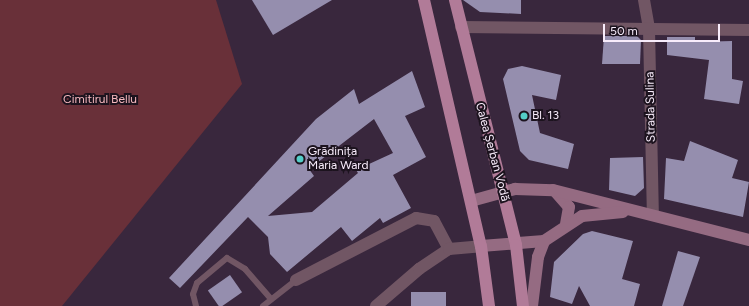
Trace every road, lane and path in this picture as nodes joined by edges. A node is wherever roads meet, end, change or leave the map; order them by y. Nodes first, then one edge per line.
1 (424, 0) edge
2 (455, 0) edge
3 (644, 0) edge
4 (461, 27) junction
5 (649, 29) junction
6 (749, 30) edge
7 (553, 190) junction
8 (503, 192) junction
9 (471, 201) junction
10 (653, 215) junction
11 (566, 224) junction
12 (749, 240) edge
13 (544, 241) junction
14 (516, 245) junction
15 (481, 246) junction
16 (449, 249) junction
17 (296, 280) joint
18 (271, 299) junction
19 (196, 306) edge
20 (263, 306) edge
21 (376, 306) edge
22 (489, 306) edge
23 (523, 306) edge
24 (532, 306) edge

1 - 9 main road
2 - 4 main road, Calea Șerban Vodă
3 - 5 street, Strada Sulina
4 - 5 street
4 - 8 main road, Calea Șerban Vodă
5 - 6 street
5 - 10 street, Strada Sulina
7 - 8 street
7 - 10 street
7 - 11 street
8 - 9 street
8 - 14 main road, Calea Șerban Vodă
9 - 15 main road
10 - 11 street
10 - 12 street
11 - 13 street
13 - 14 street
13 - 24 street
14 - 15 street
14 - 23 main road, Calea Șerban Vodă
15 - 16 street
15 - 22 main road
16 - 17 street
16 - 21 street
17 - 18 lane
18 - 19 lane
18 - 20 lane

